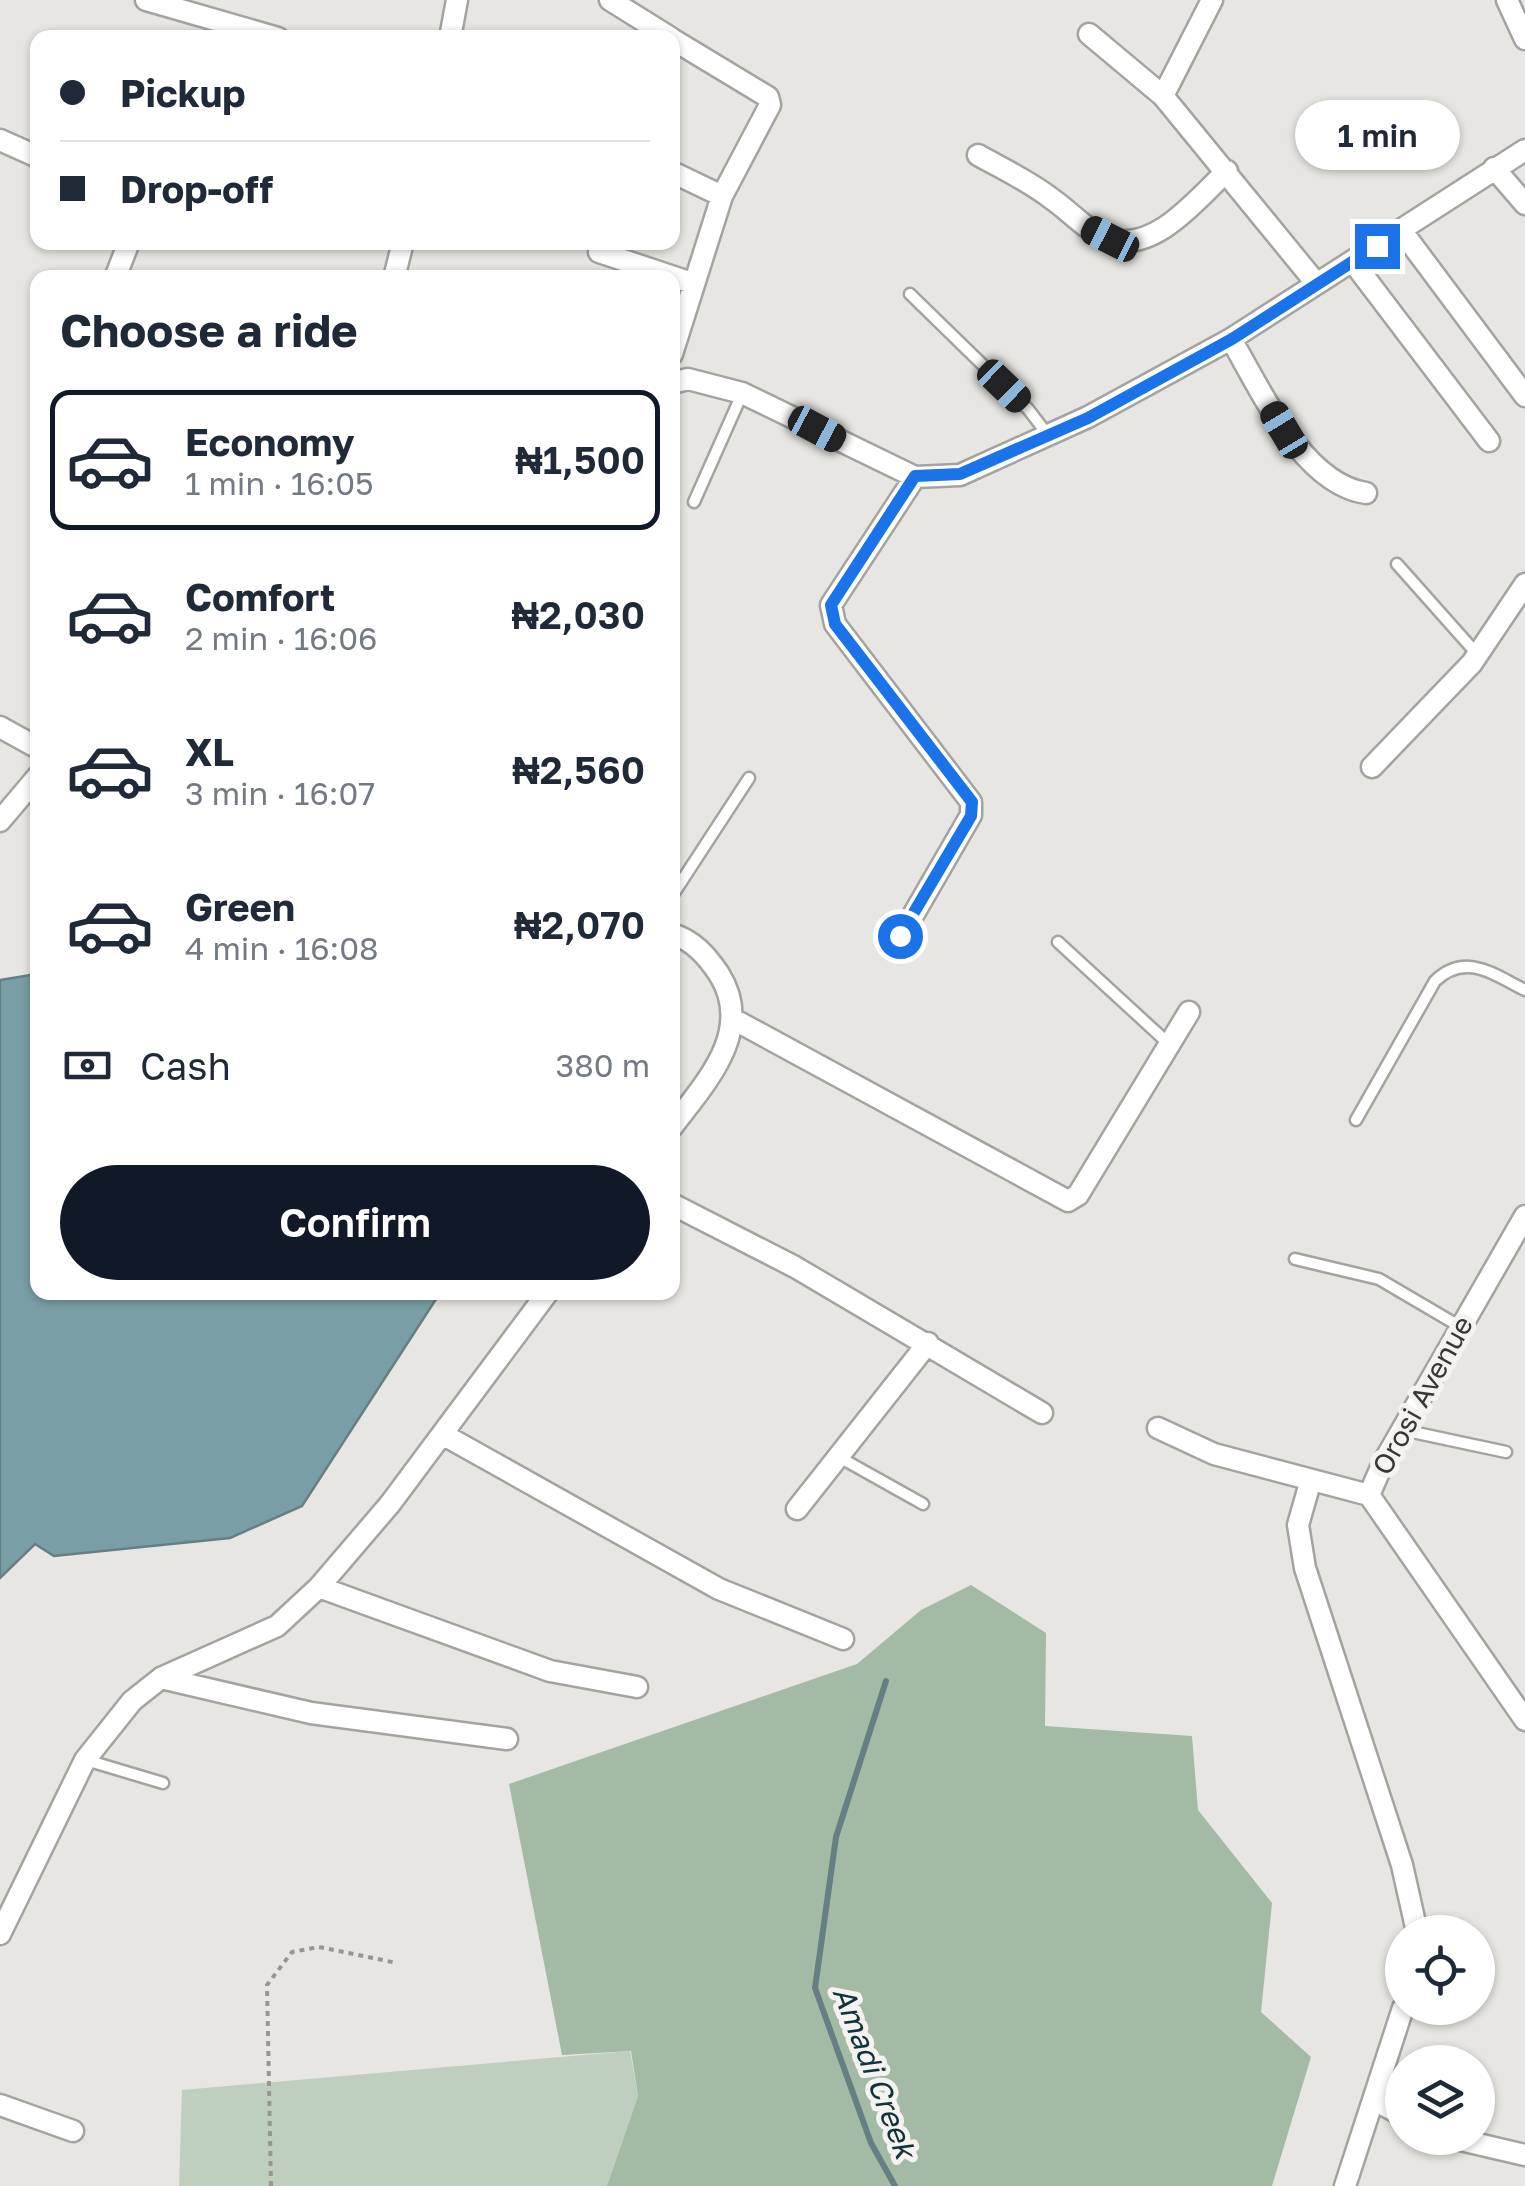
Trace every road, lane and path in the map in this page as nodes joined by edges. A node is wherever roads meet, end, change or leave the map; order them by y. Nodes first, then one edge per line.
1 (146, 0) edge
2 (457, 0) edge
3 (610, 0) edge
4 (1212, 0) edge
5 (1508, 0) edge
6 (250, 30) edge
7 (451, 30) edge
8 (659, 30) edge
9 (1089, 34) dead end
10 (1525, 39) edge
11 (680, 43) edge
12 (1163, 96) junction
13 (0, 140) edge
14 (1525, 150) edge
15 (30, 153) edge
16 (978, 155) dead end
17 (1494, 168) junction
18 (1227, 171) junction
19 (680, 176) edge
20 (722, 196) junction
21 (1525, 204) edge
22 (1400, 230) junction
23 (599, 252) dead end
24 (1354, 262) junction
25 (653, 270) edge
26 (680, 279) edge
27 (692, 283) junction
28 (1316, 283) junction
29 (910, 294) dead end
30 (680, 326) edge
31 (1232, 339) junction
32 (680, 381) edge
33 (742, 393) junction
34 (1525, 396) edge
35 (1049, 436) junction
36 (1489, 441) dead end
37 (915, 476) junction
38 (1366, 492) dead end
39 (694, 502) dead end
40 (1397, 564) dead end
41 (1525, 584) edge
42 (1478, 655) junction
43 (0, 727) edge
44 (30, 744) edge
45 (1372, 766) dead end
46 (749, 778) dead end
47 (30, 785) edge
48 (0, 821) edge
49 (680, 884) edge
50 (900, 936) dead end
51 (680, 939) edge
52 (1058, 942) dead end
53 (1525, 990) edge
54 (1189, 1012) dead end
55 (733, 1019) junction
56 (1170, 1044) junction
57 (680, 1116) edge
58 (1356, 1120) dead end
59 (680, 1208) edge
60 (1525, 1216) edge
61 (1295, 1258) dead end
62 (542, 1300) edge
63 (1459, 1326) junction
64 (928, 1343) junction
65 (1042, 1413) dead end
66 (1158, 1428) dead end
67 (1402, 1429) junction
68 (442, 1434) junction
69 (1506, 1452) dead end
70 (838, 1456) junction
71 (1310, 1483) junction
72 (1369, 1496) junction
73 (923, 1504) dead end
74 (797, 1509) dead end
75 (319, 1587) junction
76 (843, 1638) dead end
77 (162, 1678) junction
78 (637, 1687) dead end
79 (1525, 1720) edge
80 (507, 1740) dead end
81 (85, 1760) junction
82 (163, 1782) dead end
83 (6, 1904) edge
84 (1413, 1915) edge
85 (0, 1934) edge
86 (397, 1963) dead end
87 (1397, 2025) edge
88 (1374, 2100) junction
89 (0, 2105) edge
90 (1385, 2106) edge
91 (73, 2131) dead end
92 (1495, 2147) edge
93 (1525, 2154) edge
94 (270, 2186) edge
95 (1345, 2186) edge

1 - 6 street
2 - 7 street
3 - 8 street
4 - 12 street
5 - 10 street
9 - 12 street
11 - 20 street
12 - 18 street
13 - 15 street
14 - 17 street
16 - 18 street
17 - 21 street
17 - 22 street
18 - 28 street
19 - 20 street
20 - 27 street
22 - 24 street
22 - 34 street
23 - 25 street
24 - 28 street
24 - 36 street
26 - 27 street
27 - 30 street
28 - 31 street
29 - 35 lane
31 - 35 street
31 - 38 street
32 - 33 street
33 - 37 street
33 - 39 lane
35 - 37 street
37 - 50 street
40 - 42 lane
41 - 42 street
42 - 45 street
43 - 44 street
46 - 49 lane
47 - 48 street
51 - 55 street
52 - 56 lane
53 - 58 lane
54 - 56 street
55 - 56 street
55 - 57 street
59 - 64 street
60 - 63 street, Orosi Avenue
61 - 63 lane
62 - 68 street
63 - 67 street, Orosi Avenue
64 - 65 street
64 - 70 street
66 - 71 street
67 - 69 lane
67 - 72 street, Orosi Avenue
68 - 75 street
68 - 76 street
70 - 73 lane
70 - 74 street
71 - 72 street
71 - 84 street
72 - 79 street, Orosi Avenue
75 - 77 street
75 - 78 street
77 - 80 street
77 - 81 street
81 - 82 lane
81 - 83 street
83 - 85 street
86 - 94 path
87 - 88 street
88 - 90 street
88 - 95 street
89 - 91 street
92 - 93 street

